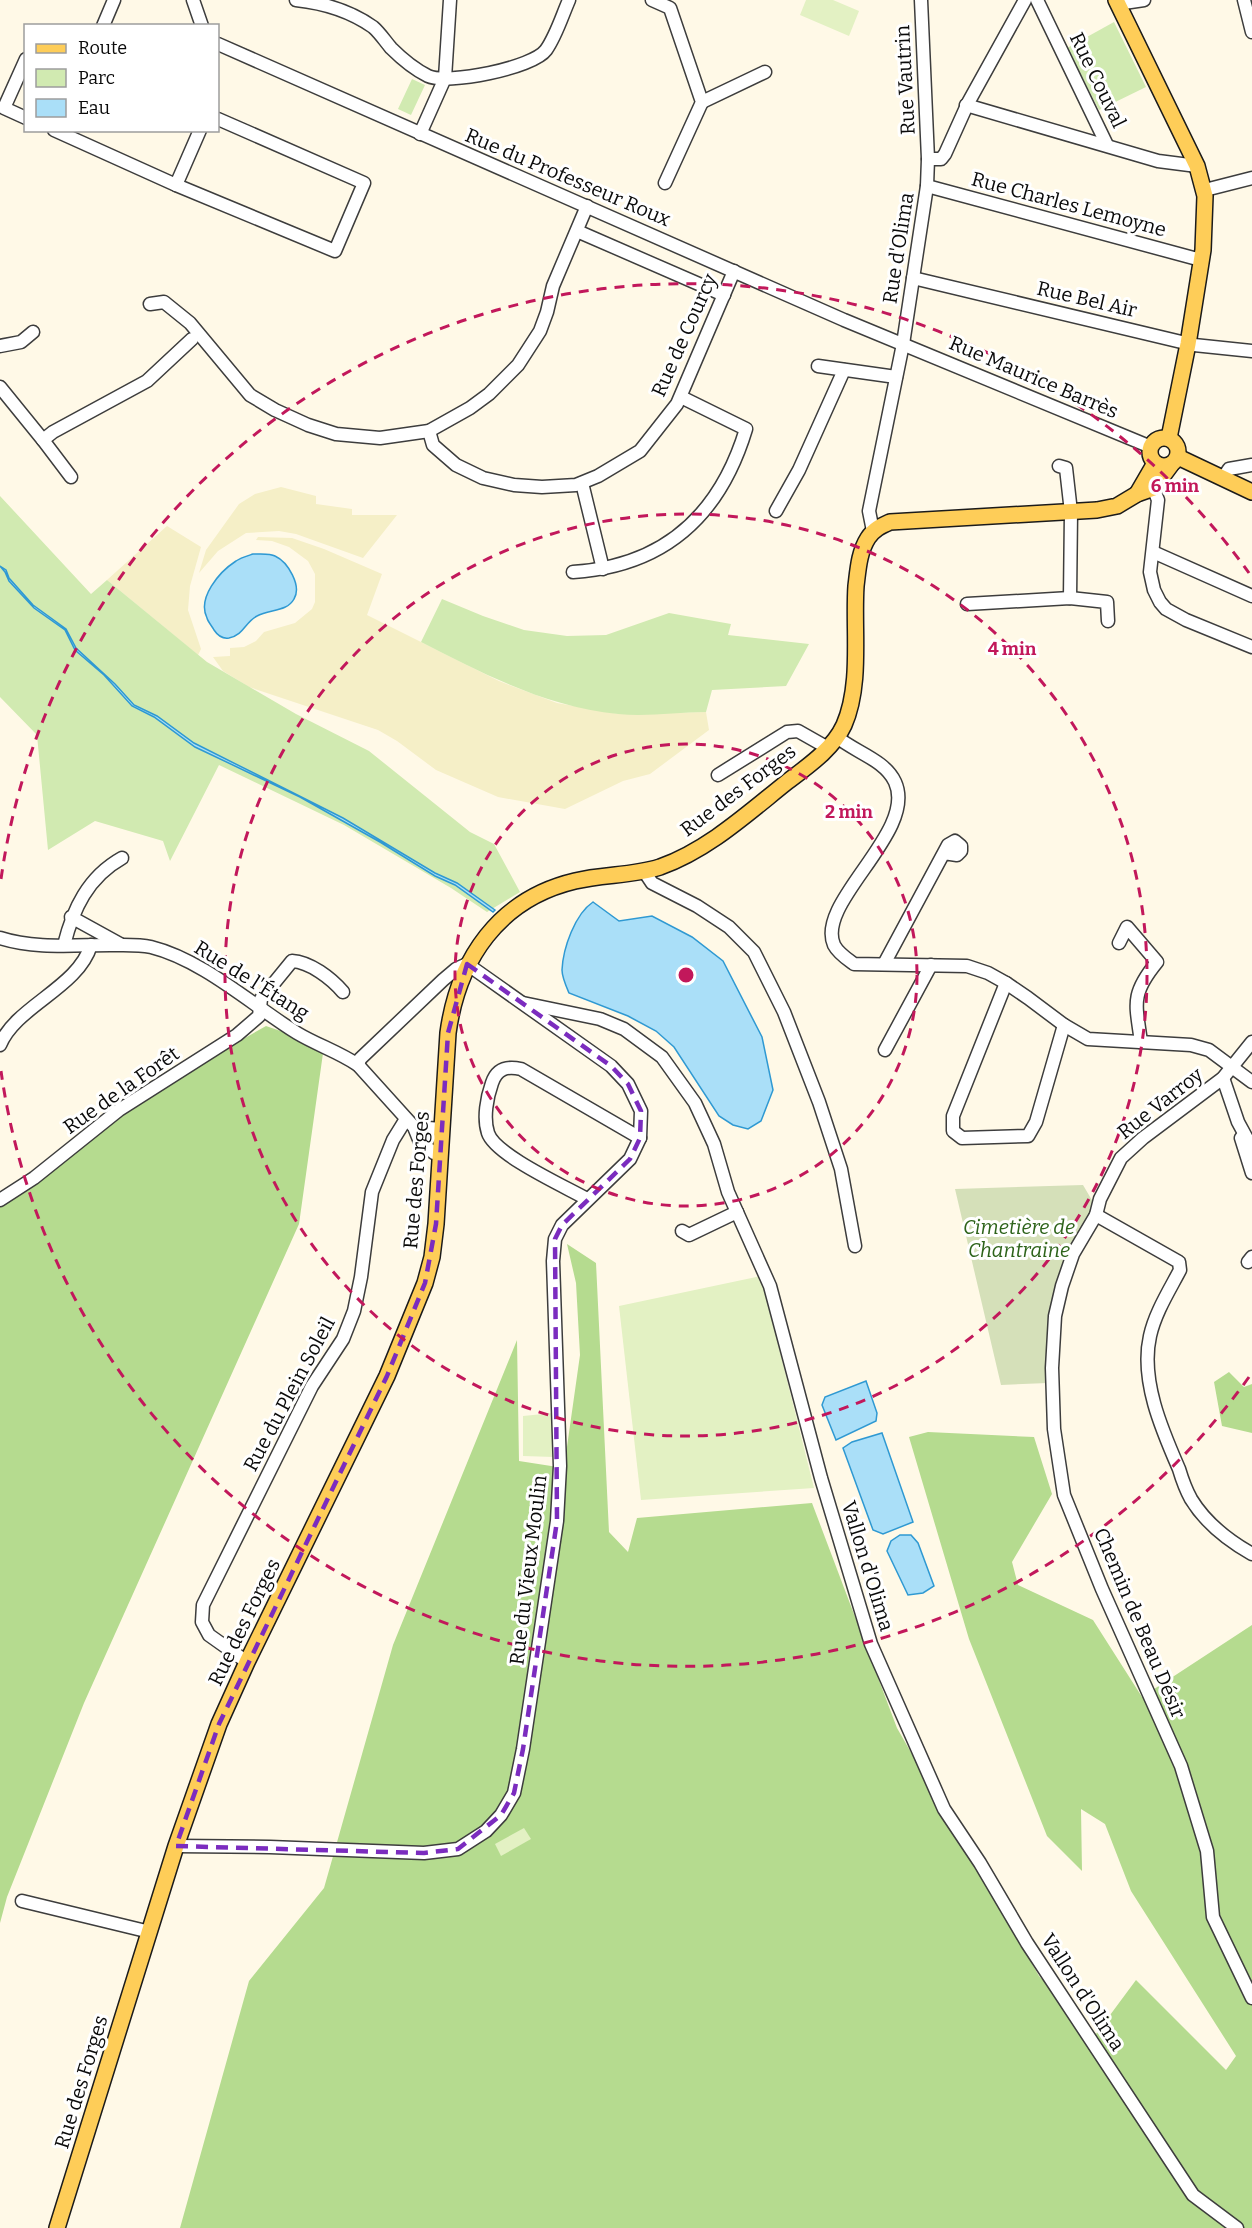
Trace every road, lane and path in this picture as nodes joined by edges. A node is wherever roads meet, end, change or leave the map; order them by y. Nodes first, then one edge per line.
1 (114, 0) edge
2 (193, 0) edge
3 (296, 0) edge
4 (450, 0) edge
5 (569, 0) edge
6 (652, 0) edge
7 (921, 0) edge
8 (1024, 0) edge
9 (1037, 0) edge
10 (1144, 0) edge
11 (1244, 0) edge
12 (1117, 2) edge
13 (199, 23) edge
14 (104, 24) edge
15 (1252, 32) edge
16 (219, 45) edge
17 (24, 63) edge
18 (765, 72) dead end
19 (445, 78) junction
20 (702, 102) junction
21 (966, 105) junction
22 (24, 116) edge
23 (219, 119) edge
24 (58, 132) edge
25 (199, 132) edge
26 (420, 134) junction
27 (1107, 145) junction
28 (928, 159) junction
29 (1197, 166) junction
30 (1252, 178) edge
31 (665, 183) dead end
32 (176, 185) junction
33 (927, 186) junction
34 (1205, 190) junction
35 (587, 206) junction
36 (577, 231) junction
37 (1202, 261) junction
38 (734, 271) junction
39 (913, 278) junction
40 (724, 295) junction
41 (150, 304) dead end
42 (33, 332) dead end
43 (192, 339) dead end
44 (903, 344) junction
45 (1188, 344) junction
46 (0, 346) edge
47 (1252, 351) edge
48 (818, 366) dead end
49 (844, 370) junction
50 (896, 377) junction
51 (0, 387) edge
52 (681, 397) junction
53 (429, 431) junction
54 (1169, 438) junction
55 (43, 440) junction
56 (1151, 447) junction
57 (1174, 461) junction
58 (1155, 463) junction
59 (1252, 465) edge
60 (1059, 466) dead end
61 (71, 477) dead end
62 (1223, 478) junction
63 (1151, 482) junction
64 (582, 483) junction
65 (1252, 492) edge
66 (776, 511) dead end
67 (1071, 512) junction
68 (873, 531) junction
69 (1153, 552) junction
70 (603, 569) junction
71 (573, 572) dead end
72 (1252, 596) edge
73 (1070, 598) junction
74 (967, 604) dead end
75 (1108, 621) dead end
76 (1252, 647) edge
77 (833, 742) junction
78 (718, 775) dead end
79 (944, 853) dead end
80 (122, 858) dead end
81 (644, 871) junction
82 (71, 917) junction
83 (0, 938) edge
84 (1119, 943) dead end
85 (64, 945) junction
86 (91, 945) junction
87 (123, 945) junction
88 (468, 964) junction
89 (884, 964) junction
90 (931, 964) junction
91 (1006, 983) junction
92 (343, 992) dead end
93 (523, 1003) junction
94 (260, 1010) junction
95 (1064, 1025) junction
96 (1141, 1042) junction
97 (1252, 1042) edge
98 (0, 1045) edge
99 (885, 1050) dead end
100 (358, 1065) junction
101 (1233, 1068) junction
102 (1223, 1078) junction
103 (1252, 1082) edge
104 (1238, 1122) junction
105 (410, 1123) junction
106 (442, 1128) junction
107 (640, 1138) junction
108 (1252, 1148) edge
109 (441, 1155) junction
110 (1252, 1173) edge
111 (587, 1199) junction
112 (0, 1200) edge
113 (737, 1212) junction
114 (1096, 1215) junction
115 (682, 1231) dead end
116 (855, 1246) dead end
117 (1073, 1254) joint
118 (1252, 1554) edge
119 (247, 1662) junction
120 (176, 1846) junction
121 (22, 1901) dead end
122 (150, 1932) junction
123 (1252, 1998) edge
124 (57, 2228) edge
125 (1237, 2228) edge

1 - 14 street
2 - 13 street
3 - 19 street
4 - 19 street
5 - 19 street
6 - 20 street
7 - 28 street, Rue Vautrin
8 - 21 street
9 - 27 street, Rue Couval
10 - 12 street
11 - 15 street
12 - 29 main road
16 - 26 street, Rue du Professeur Roux
17 - 22 street
18 - 20 street
19 - 26 street
20 - 31 street
21 - 27 street
21 - 28 street
23 - 32 street
24 - 32 street
25 - 32 street
26 - 35 street, Rue du Professeur Roux
27 - 29 street
28 - 33 street, Rue d'Olima
29 - 34 main road
30 - 34 street
33 - 37 street, Rue Charles Lemoyne
33 - 39 street, Rue d'Olima
34 - 37 main road
35 - 36 street
35 - 38 street, Rue du Professeur Roux
36 - 40 street
36 - 53 street
37 - 45 main road
38 - 40 street, Rue de Courcy
38 - 44 street, Rue du Professeur Roux
39 - 44 street, Rue d'Olima
39 - 45 street, Rue Bel Air
40 - 52 street, Rue de Courcy
41 - 53 street
42 - 46 street
43 - 55 street
44 - 50 street, Rue d'Olima
44 - 56 street, Rue Maurice Barrès
45 - 47 street, Rue Bel Air
45 - 54 main road
48 - 49 street
49 - 50 street
49 - 66 street
50 - 68 street, Rue d'Olima
51 - 55 street
52 - 64 street, Rue de Courcy
52 - 70 street
53 - 64 street, Rue de Courcy
54 - 56 main road
54 - 57 main road
55 - 61 street
56 - 58 main road
57 - 58 main road
57 - 62 main road
57 - 63 main road
58 - 63 main road
59 - 62 street
60 - 67 street
62 - 65 main road
63 - 67 main road
63 - 69 street
64 - 70 street
67 - 68 main road
67 - 73 street
68 - 77 main road, Rue des Forges
69 - 72 street
69 - 76 street
70 - 71 street
73 - 74 street
73 - 75 street
77 - 78 street
77 - 81 main road, Rue des Forges
77 - 89 street
79 - 89 street
80 - 82 street
81 - 88 main road, Rue des Forges
81 - 116 street
82 - 85 street
82 - 87 street
83 - 85 street, Rue de l'Étang
84 - 96 street
85 - 86 street, Rue de l'Étang
86 - 87 street, Rue de l'Étang
86 - 98 street
87 - 94 street, Rue de l'Étang
88 - 93 street, Vallon d'Olima
88 - 100 street
88 - 106 main road, Rue des Forges
89 - 90 street
90 - 91 street
90 - 99 street
91 - 95 street
91 - 95 street
92 - 94 street, Rue de la Forêt
93 - 107 street
93 - 113 street, Vallon d'Olima
94 - 100 street, Rue de l'Étang
94 - 112 street, Rue de la Forêt
95 - 96 street
96 - 101 street
97 - 101 street, Rue Varroy
100 - 105 street, Rue de l'Étang
101 - 102 street, Rue Varroy
101 - 103 street
102 - 104 street, Rue Varroy
102 - 114 street, Rue Varroy
104 - 108 street, Rue Varroy
104 - 110 street, Rue Varroy
105 - 106 street
105 - 109 street, Rue de l'Étang
105 - 119 street, Rue du Plein Soleil
106 - 109 main road, Rue des Forges
107 - 111 street, Rue du Vieux Moulin
107 - 111 street
109 - 119 main road, Rue des Forges
111 - 120 street, Rue du Vieux Moulin
113 - 115 street
113 - 125 street, Vallon d'Olima
114 - 117 street, Rue Varroy
114 - 118 street
117 - 123 street, Chemin de Beau Désir
119 - 120 main road, Rue des Forges
120 - 122 main road, Rue des Forges
121 - 122 street
122 - 124 main road, Rue des Forges

